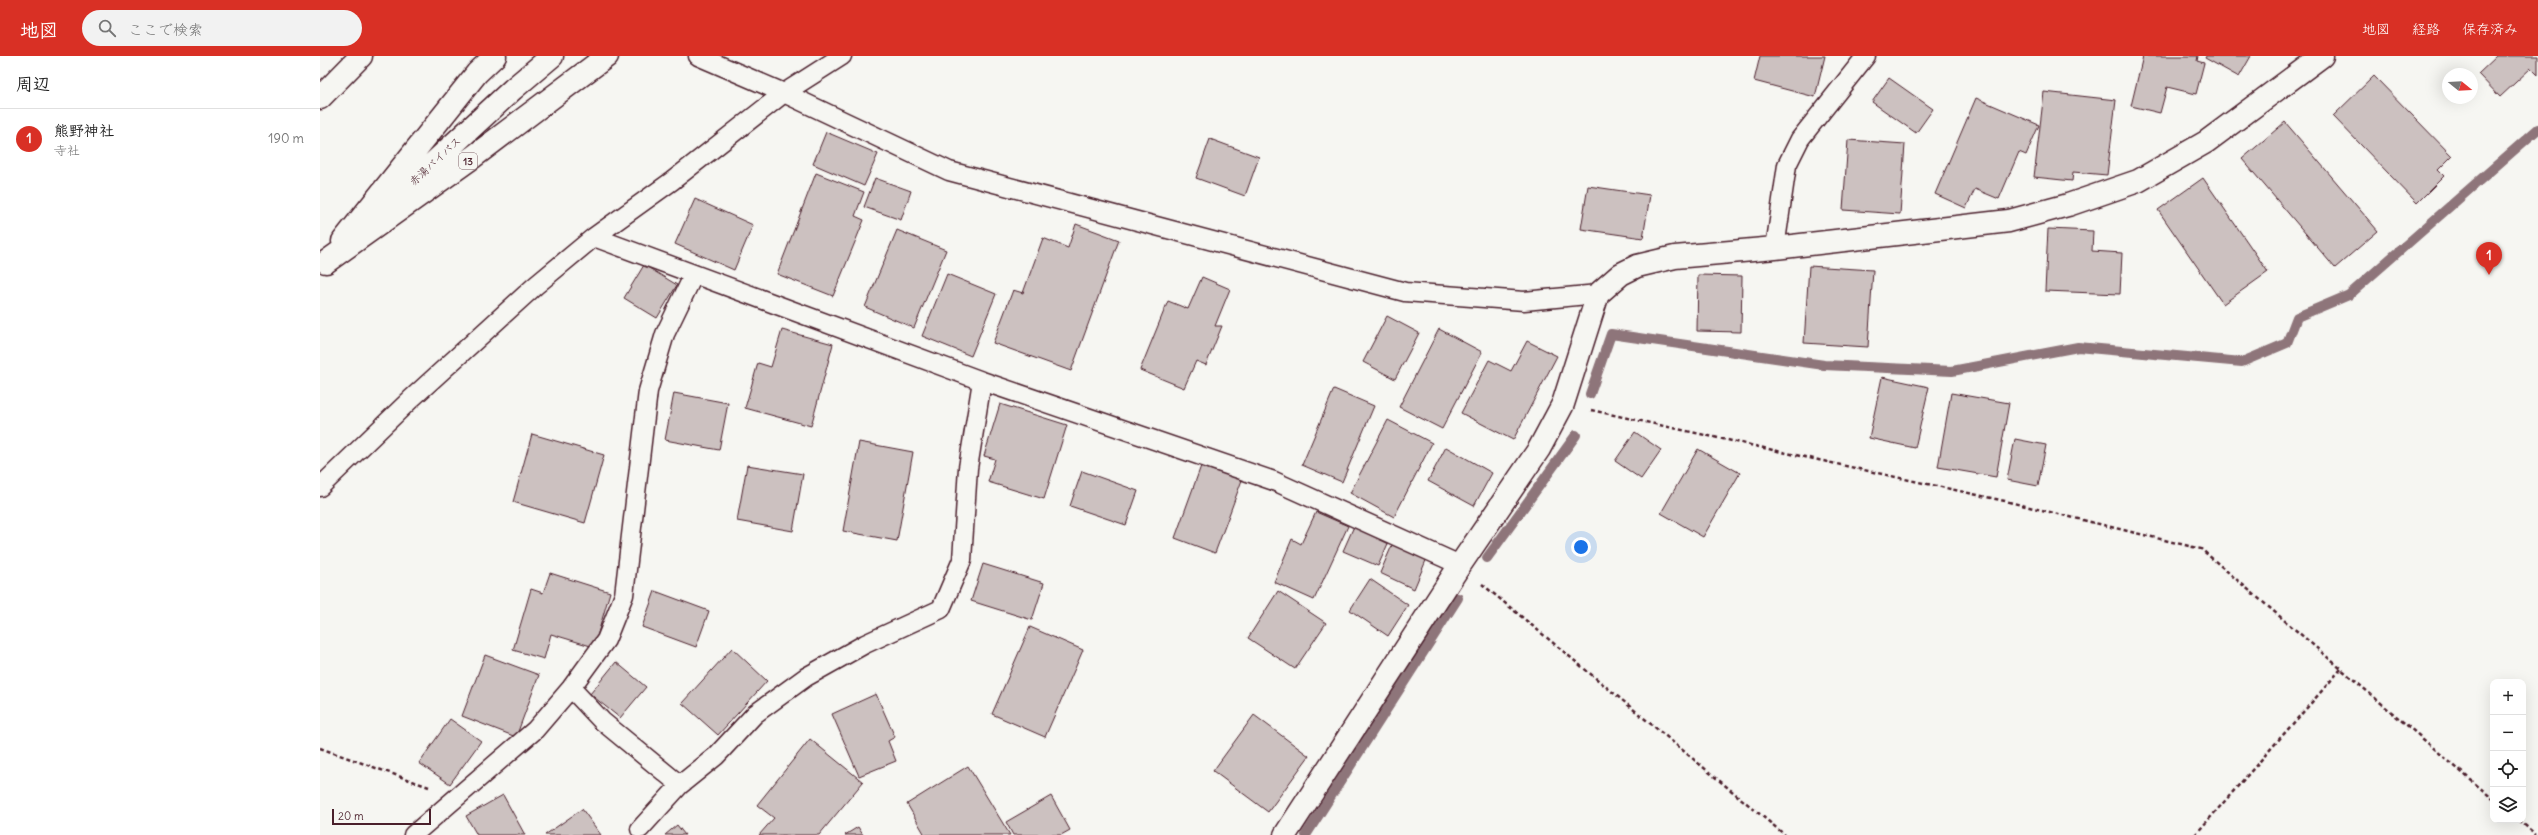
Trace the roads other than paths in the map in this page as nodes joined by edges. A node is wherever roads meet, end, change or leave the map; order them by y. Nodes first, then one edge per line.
1 (360, 56) edge
2 (495, 56) edge
3 (552, 56) edge
4 (607, 56) edge
5 (698, 56) edge
6 (842, 56) edge
7 (1866, 56) edge
8 (2322, 56) edge
9 (784, 93) junction
10 (320, 98) edge
11 (594, 237) junction
12 (1775, 248) junction
13 (323, 265) edge
14 (694, 274) junction
15 (1598, 294) junction
16 (982, 381) junction
17 (320, 487) edge
18 (1460, 566) junction
19 (571, 688) junction
20 (680, 785) junction
21 (640, 829) dead end
22 (413, 835) edge
23 (1285, 835) edge

1 - 10 main road
2 - 13 main road
3 - 13 main road, 赤湯バイパス / 13
4 - 13 main road, 13
5 - 9 lane
6 - 9 lane
7 - 12 lane
8 - 12 main road
9 - 11 lane
9 - 15 lane
11 - 14 lane
11 - 17 lane
12 - 15 main road
14 - 16 lane
14 - 19 lane
15 - 18 main road
16 - 18 lane
16 - 20 lane
18 - 23 main road
19 - 20 lane
19 - 22 lane
20 - 21 lane

